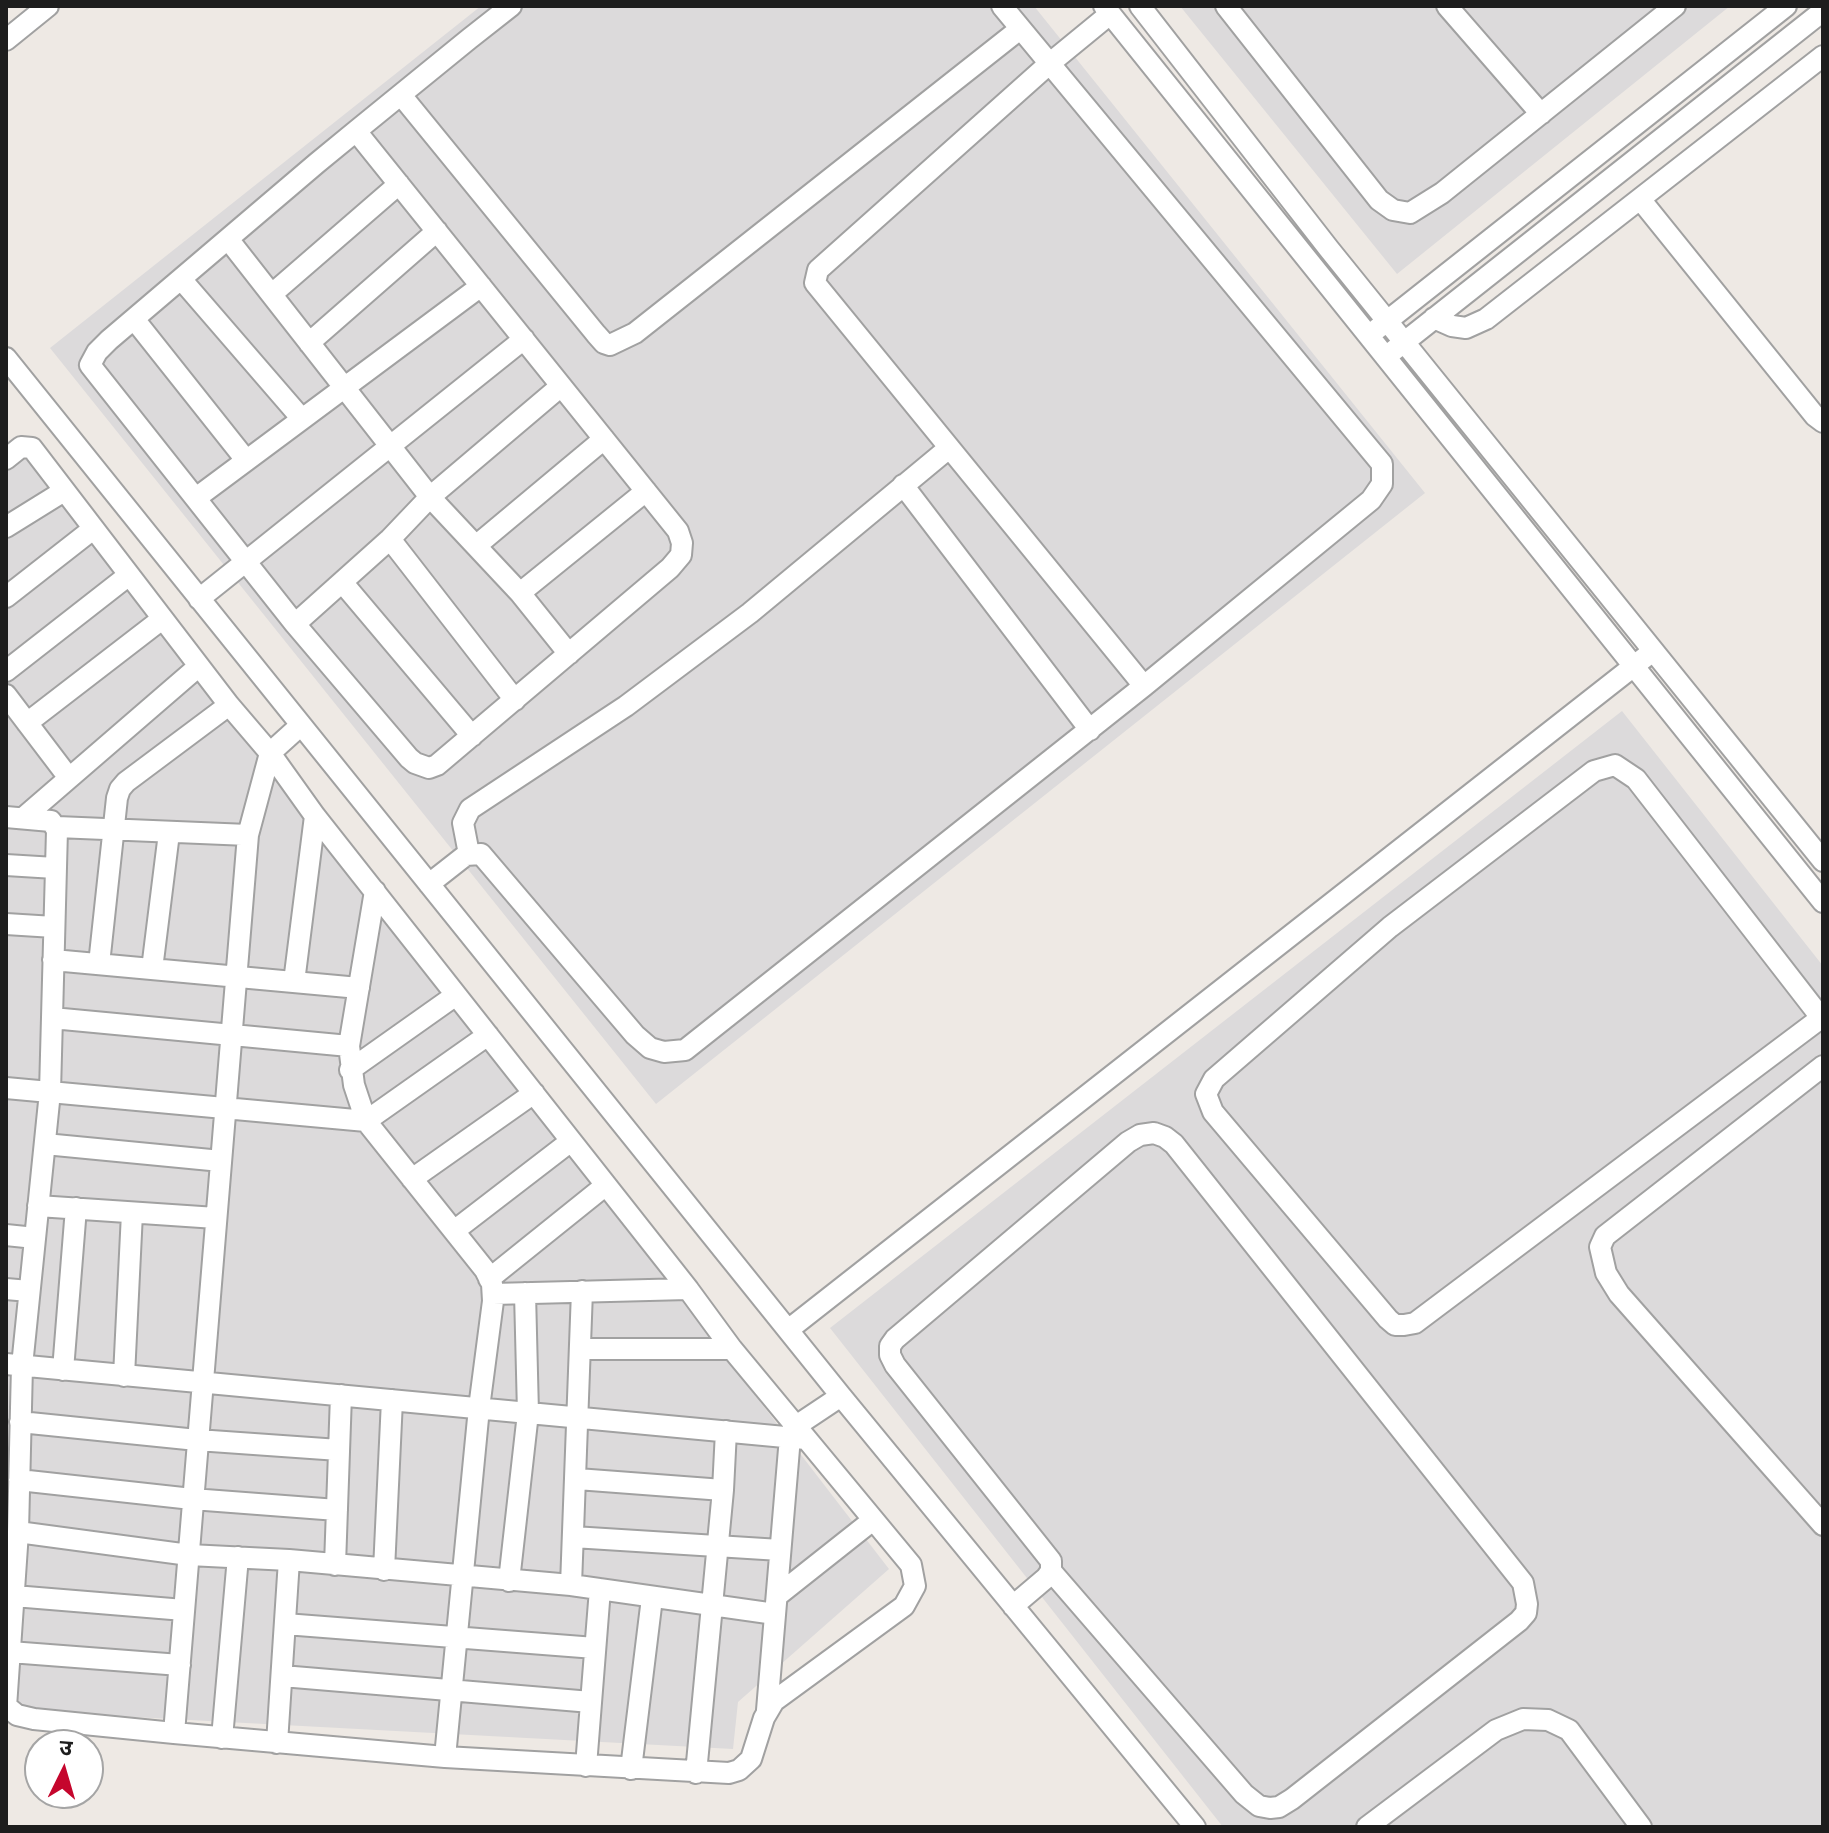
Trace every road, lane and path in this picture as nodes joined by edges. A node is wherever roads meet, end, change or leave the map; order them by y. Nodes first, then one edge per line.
1 (48, 6) edge
2 (511, 6) edge
3 (1002, 6) edge
4 (1140, 6) edge
5 (1226, 6) edge
6 (1447, 6) edge
7 (1675, 6) edge
8 (1786, 6) edge
9 (1107, 10) edge
10 (1823, 11) edge
11 (1020, 29) junction
12 (6, 40) edge
13 (1823, 56) edge
14 (1049, 64) junction
15 (401, 95) junction
16 (1541, 114) junction
17 (356, 131) junction
18 (399, 184) junction
19 (1640, 199) junction
20 (437, 231) junction
21 (228, 239) junction
22 (181, 279) junction
23 (481, 286) junction
24 (272, 294) junction
25 (1434, 318) junction
26 (134, 319) junction
27 (1387, 321) junction
28 (1367, 336) junction
29 (524, 339) junction
30 (309, 343) junction
31 (1404, 343) junction
32 (6, 358) edge
33 (1385, 358) junction
34 (561, 386) junction
35 (344, 388) junction
36 (302, 419) junction
37 (1823, 422) edge
38 (604, 439) junction
39 (390, 446) junction
40 (949, 448) junction
41 (6, 459) edge
42 (246, 460) junction
43 (903, 485) junction
44 (64, 491) junction
45 (646, 491) junction
46 (430, 497) junction
47 (196, 498) junction
48 (6, 527) edge
49 (93, 529) junction
50 (390, 539) junction
51 (477, 545) junction
52 (244, 560) junction
53 (129, 575) junction
54 (342, 582) junction
55 (520, 593) junction
56 (6, 597) edge
57 (199, 599) junction
58 (162, 619) junction
59 (295, 624) junction
60 (1653, 651) junction
61 (569, 654) junction
62 (199, 666) junction
63 (1633, 667) junction
64 (6, 671) edge
65 (1144, 686) junction
66 (6, 695) edge
67 (515, 700) junction
68 (229, 705) junction
69 (27, 723) junction
70 (301, 725) junction
71 (1090, 730) junction
72 (472, 736) junction
73 (270, 753) junction
74 (69, 778) junction
75 (315, 816) junction
76 (14, 818) edge
77 (57, 827) junction
78 (115, 830) junction
79 (169, 833) junction
80 (248, 835) junction
81 (469, 854) junction
82 (1823, 861) edge
83 (6, 865) edge
84 (55, 868) junction
85 (429, 884) junction
86 (375, 891) junction
87 (1823, 902) edge
88 (6, 924) edge
89 (54, 927) junction
90 (53, 960) junction
91 (99, 964) junction
92 (152, 969) junction
93 (236, 978) junction
94 (294, 982) junction
95 (359, 988) junction
96 (456, 995) junction
97 (52, 1018) junction
98 (1822, 1019) edge
99 (488, 1035) junction
100 (231, 1036) junction
101 (349, 1046) junction
102 (1823, 1066) edge
103 (350, 1070) junction
104 (6, 1088) edge
105 (50, 1092) junction
106 (534, 1093) junction
107 (225, 1108) junction
108 (366, 1121) junction
109 (571, 1141) junction
110 (45, 1144) junction
111 (221, 1161) junction
112 (412, 1179) junction
113 (606, 1185) junction
114 (38, 1206) junction
115 (76, 1208) junction
116 (132, 1213) junction
117 (216, 1218) junction
118 (454, 1231) junction
119 (6, 1235) edge
120 (35, 1238) junction
121 (491, 1286) junction
122 (6, 1289) edge
123 (688, 1289) junction
124 (29, 1291) junction
125 (582, 1291) junction
126 (525, 1293) junction
127 (788, 1330) junction
128 (581, 1349) junction
129 (732, 1349) junction
130 (14, 1365) edge
131 (63, 1370) junction
132 (124, 1376) junction
133 (203, 1383) junction
134 (341, 1395) junction
135 (841, 1396) junction
136 (392, 1400) junction
137 (479, 1408) junction
138 (528, 1413) junction
139 (578, 1418) junction
140 (20, 1422) junction
141 (726, 1431) junction
142 (797, 1434) junction
143 (197, 1440) junction
144 (339, 1450) junction
145 (577, 1479) junction
146 (19, 1480) junction
147 (723, 1490) junction
148 (192, 1499) junction
149 (12, 1507) edge
150 (337, 1510) junction
151 (873, 1520) junction
152 (1823, 1525) edge
153 (18, 1532) junction
154 (573, 1537) junction
155 (718, 1547) junction
156 (780, 1550) junction
157 (189, 1555) junction
158 (238, 1557) junction
159 (289, 1560) junction
160 (11, 1561) edge
161 (335, 1565) junction
162 (384, 1570) junction
163 (1051, 1571) junction
164 (464, 1577) junction
165 (509, 1581) junction
166 (571, 1585) junction
167 (600, 1589) junction
168 (14, 1596) junction
169 (652, 1598) junction
170 (776, 1605) junction
171 (711, 1606) junction
172 (1013, 1606) junction
173 (184, 1610) junction
174 (285, 1624) junction
175 (457, 1637) junction
176 (595, 1648) junction
177 (10, 1652) junction
178 (180, 1665) junction
179 (282, 1676) junction
180 (451, 1691) junction
181 (591, 1702) junction
182 (6, 1706) edge
183 (767, 1710) junction
184 (174, 1733) junction
185 (222, 1738) junction
186 (277, 1743) junction
187 (445, 1757) junction
188 (586, 1766) junction
189 (631, 1769) junction
190 (696, 1773) junction
191 (1195, 1827) edge
192 (1367, 1827) edge
193 (1641, 1827) edge

1 - 12 street
2 - 15 street
3 - 11 street
4 - 27 street
5 - 16 street
6 - 16 street
7 - 16 street
8 - 27 street
9 - 14 street
9 - 28 street
10 - 25 street
11 - 14 street
11 - 15 street
13 - 19 street
14 - 40 street
14 - 65 street
15 - 17 street
17 - 18 street
17 - 21 street
18 - 20 street
18 - 24 street
19 - 25 street
19 - 37 street
20 - 23 street
20 - 30 street
21 - 22 street
21 - 24 street
22 - 26 street
22 - 36 street
23 - 29 street
23 - 35 street
24 - 30 street
25 - 31 street
26 - 42 street
26 - 47 street
27 - 28 street
27 - 31 street
28 - 33 street
29 - 34 street
29 - 39 street
30 - 35 street
31 - 33 street
31 - 60 street
32 - 57 street
33 - 63 street
34 - 38 street
34 - 46 street
35 - 36 street
35 - 39 street
36 - 42 street
38 - 45 street
38 - 51 street
39 - 46 street
39 - 52 street
40 - 43 street
40 - 65 street
41 - 44 street
42 - 47 street
43 - 71 street
43 - 81 street
44 - 48 street
44 - 49 street
45 - 55 street
45 - 61 street
46 - 50 street
46 - 51 street
47 - 52 street
49 - 53 street
49 - 56 street
50 - 54 street
50 - 67 street
51 - 55 street
52 - 57 street
52 - 59 street
53 - 58 street
53 - 64 street
54 - 59 street
54 - 72 street
55 - 61 street
57 - 70 street
58 - 62 street
58 - 69 street
59 - 72 street
60 - 63 street
60 - 82 street
61 - 67 street
62 - 68 street
62 - 74 street
63 - 87 street
63 - 127 street
65 - 71 street
66 - 69 street
67 - 72 street
68 - 73 street
68 - 78 street
69 - 74 street
70 - 73 street
70 - 85 street
71 - 81 street
73 - 75 street
73 - 80 street
74 - 76 street
75 - 86 street
75 - 94 street
76 - 77 street
77 - 78 street
77 - 84 street
78 - 79 street
78 - 91 street
79 - 80 street
79 - 92 street
80 - 93 street
81 - 85 street
83 - 84 street
84 - 89 street
85 - 127 street
86 - 95 street
86 - 96 street
88 - 89 street
89 - 90 street
90 - 91 street
90 - 97 street
91 - 92 street
92 - 93 street
93 - 94 street
93 - 100 street
94 - 95 street
95 - 101 street
96 - 99 street
96 - 103 street
97 - 100 street
97 - 105 street
98 - 98 street
99 - 106 street
99 - 108 street
100 - 101 street
100 - 107 street
101 - 103 street
102 - 152 street
103 - 108 street
104 - 105 street
105 - 107 street
105 - 110 street
106 - 109 street
106 - 112 street
107 - 108 street
107 - 111 street
108 - 112 street
109 - 113 street
109 - 118 street
110 - 111 street
110 - 114 street
111 - 117 street
112 - 118 street
113 - 121 street
113 - 123 street
114 - 115 street
114 - 120 street
115 - 116 street
115 - 131 street
116 - 117 street
116 - 132 street
117 - 133 street
118 - 121 street
119 - 120 street
120 - 124 street
121 - 126 street
121 - 137 street
122 - 124 street
123 - 125 street
123 - 129 street
124 - 130 street
125 - 126 street
125 - 128 street
126 - 138 street
127 - 135 street
128 - 129 street
128 - 139 street
129 - 142 street
130 - 131 street
130 - 140 street
131 - 132 street
132 - 133 street
133 - 134 street
133 - 143 street
134 - 136 street
134 - 144 street
135 - 142 street
135 - 172 street
136 - 137 street
136 - 162 street
137 - 138 street
137 - 164 street
138 - 139 street
138 - 165 street
139 - 141 street
139 - 145 street
140 - 143 street
140 - 146 street
141 - 142 street
141 - 147 street
142 - 151 street
142 - 156 street
143 - 144 street
143 - 148 street
144 - 150 street
145 - 147 street
145 - 154 street
146 - 148 street
146 - 149 street
147 - 155 street
148 - 150 street
148 - 157 street
149 - 153 street
150 - 161 street
151 - 170 street
151 - 183 street
153 - 157 street
153 - 160 street
154 - 155 street
154 - 166 street
155 - 156 street
155 - 171 street
156 - 170 street
157 - 158 street
157 - 173 street
158 - 159 street
158 - 185 street
159 - 161 street
159 - 174 street
160 - 168 street
161 - 162 street
162 - 164 street
163 - 163 street
163 - 172 street
164 - 165 street
164 - 175 street
165 - 166 street
166 - 167 street
167 - 169 street
167 - 176 street
168 - 173 street
168 - 177 street
169 - 171 street
169 - 189 street
170 - 171 street
170 - 183 street
171 - 190 street
172 - 191 street
173 - 178 street
174 - 175 street
174 - 179 street
175 - 176 street
175 - 180 street
176 - 181 street
177 - 178 street
177 - 182 street
178 - 184 street
179 - 180 street
179 - 186 street
180 - 181 street
180 - 187 street
181 - 188 street
182 - 184 street
183 - 190 street
184 - 185 street
185 - 186 street
186 - 187 street
187 - 188 street
188 - 189 street
189 - 190 street
192 - 193 street

